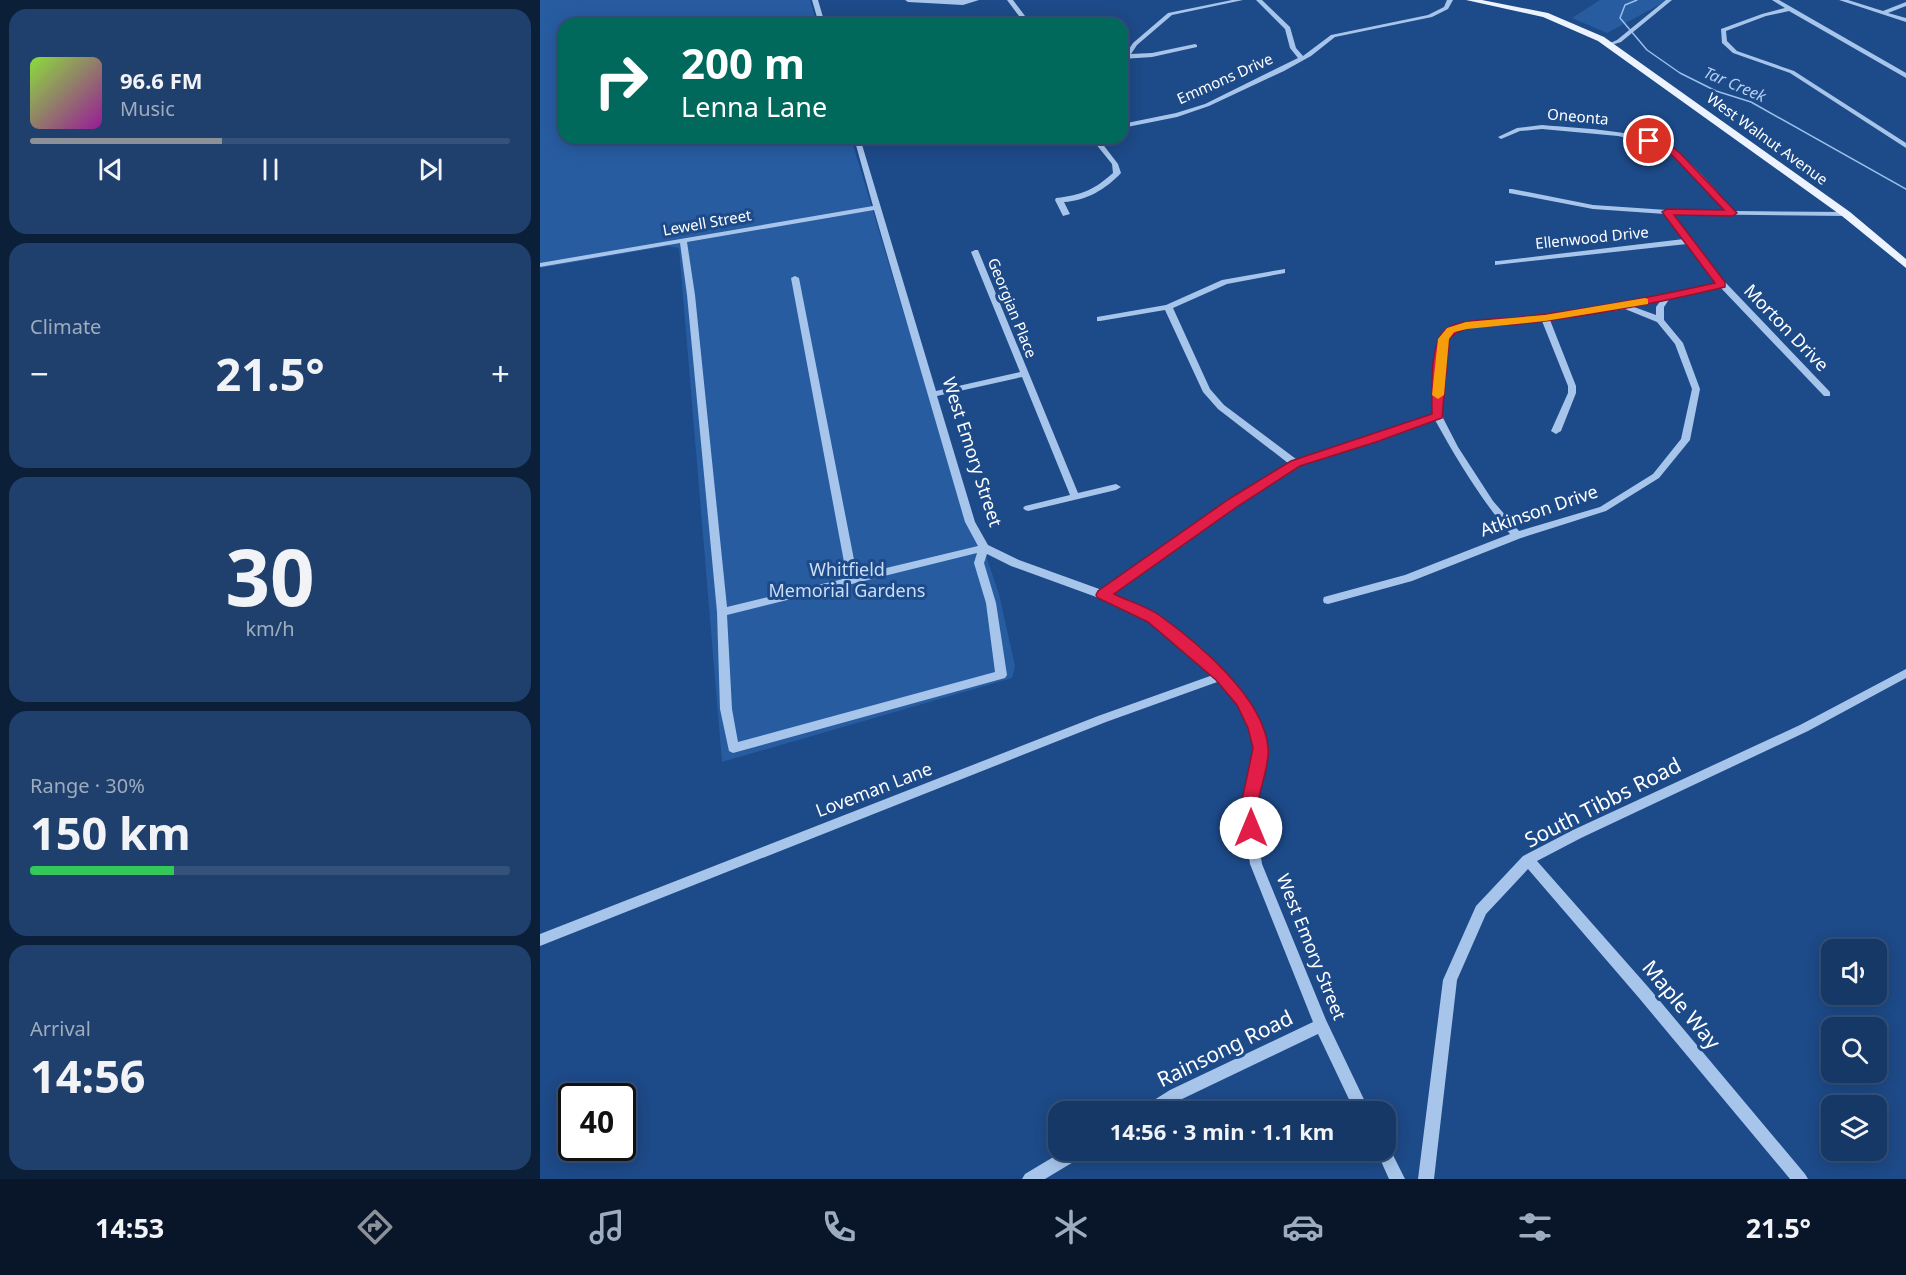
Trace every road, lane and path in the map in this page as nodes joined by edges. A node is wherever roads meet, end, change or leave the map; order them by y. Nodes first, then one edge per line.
1 (815, 0) edge
2 (908, 0) edge
3 (976, 0) edge
4 (1010, 0) edge
5 (1240, 0) edge
6 (1259, 0) edge
7 (1449, 0) edge
8 (1470, 0) edge
9 (1669, 0) edge
10 (1775, 0) edge
11 (1842, 0) edge
12 (1906, 4) edge
13 (1789, 9) junction
14 (1882, 13) junction
15 (820, 18) edge
16 (1024, 18) edge
17 (1906, 20) edge
18 (1610, 45) junction
19 (1195, 46) dead end
20 (1128, 54) edge
21 (1128, 57) edge
22 (1301, 58) junction
23 (1906, 76) edge
24 (1128, 125) edge
25 (1501, 137) dead end
26 (859, 144) edge
27 (1099, 144) edge
28 (1906, 146) edge
29 (1512, 191) dead end
30 (878, 207) junction
31 (1667, 212) junction
32 (1733, 213) junction
33 (1066, 214) dead end
34 (1846, 214) junction
35 (682, 241) junction
36 (1689, 241) junction
37 (975, 252) dead end
38 (1498, 263) dead end
39 (540, 265) edge
40 (1906, 265) edge
41 (1282, 271) dead end
42 (795, 278) dead end
43 (1722, 284) junction
44 (1668, 296) junction
45 (1626, 306) junction
46 (1168, 307) junction
47 (1545, 318) junction
48 (1100, 319) dead end
49 (1660, 320) junction
50 (1024, 374) junction
51 (933, 394) junction
52 (1827, 394) dead end
53 (1437, 416) junction
54 (1556, 431) dead end
55 (1295, 464) junction
56 (1116, 487) dead end
57 (1075, 496) junction
58 (1028, 508) dead end
59 (1517, 535) junction
60 (984, 548) junction
61 (853, 581) junction
62 (1102, 595) junction
63 (1328, 600) dead end
64 (722, 612) junction
65 (1906, 673) edge
66 (1221, 676) junction
67 (1528, 860) junction
68 (540, 940) edge
69 (1321, 1025) junction
70 (1165, 1101) edge
71 (1358, 1101) edge
72 (1061, 1161) edge
73 (1388, 1161) edge
74 (1030, 1179) edge
75 (1397, 1179) edge
76 (1426, 1179) edge
77 (1800, 1179) edge

1 - 15 street
2 - 3 street
4 - 16 street
5 - 20 street
6 - 22 street
7 - 22 street, Emmons Drive
8 - 18 main road, West Walnut Avenue
9 - 18 street
10 - 13 street
11 - 14 street
12 - 14 street
13 - 23 street
13 - 28 street
14 - 17 street
18 - 34 main road, West Walnut Avenue
19 - 21 street
22 - 24 street, Emmons Drive
25 - 32 street, Oneonta
26 - 30 street, West Emory Street
27 - 33 street
29 - 31 street
30 - 35 street, Lewell Street
30 - 51 street, West Emory Street
31 - 32 street
31 - 36 street, Morton Drive
32 - 34 street
34 - 40 main road, West Walnut Avenue
35 - 39 street, Lewell Street
35 - 64 street
36 - 38 street, Ellenwood Drive
36 - 43 street, Morton Drive
37 - 50 street, Georgian Place
41 - 46 street
42 - 61 street
43 - 44 street
43 - 52 street, Morton Drive
44 - 45 street
44 - 49 street
45 - 47 street
45 - 49 street, Atkinson Drive
46 - 48 street
46 - 55 street
47 - 53 street
47 - 54 street
49 - 59 street, Atkinson Drive
50 - 51 street, Georgian Place
50 - 57 street, Georgian Place
51 - 60 street, West Emory Street
53 - 55 street
53 - 59 street
55 - 62 street
56 - 57 street, West Emory Street
57 - 58 street, West Emory Street
59 - 63 street, Atkinson Drive
60 - 61 street
60 - 62 street, West Emory Street
60 - 64 street
61 - 64 street
62 - 66 street, West Emory Street
65 - 67 street, South Tibbs Road
66 - 68 street, Loveman Lane
66 - 69 street, West Emory Street
67 - 76 street, South Tibbs Road
67 - 77 street, Maple Way
69 - 70 street, Rainsong Road
69 - 71 street, West Emory Street
72 - 74 street
73 - 75 street

